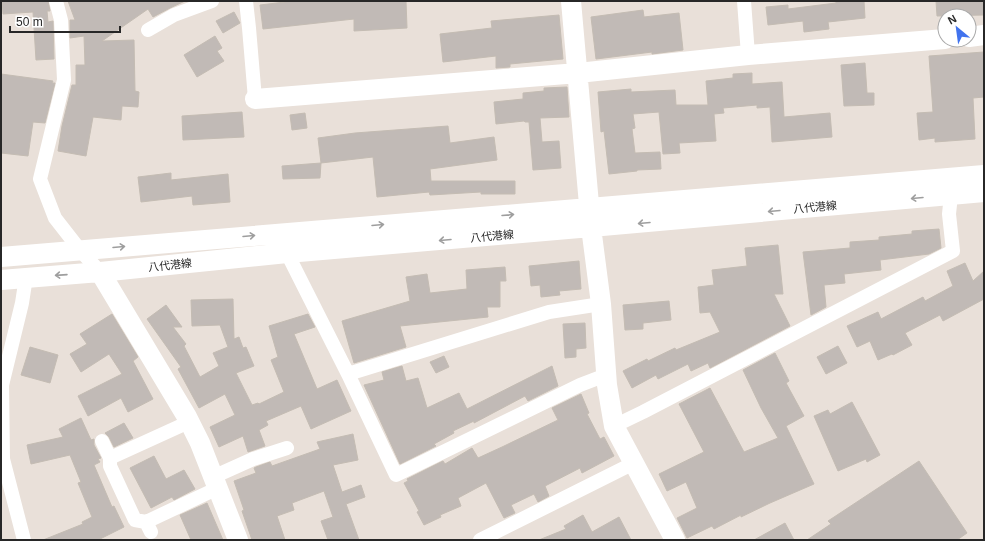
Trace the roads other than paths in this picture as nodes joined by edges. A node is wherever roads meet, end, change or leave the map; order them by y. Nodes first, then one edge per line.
1 (56, 1) edge
2 (212, 1) edge
3 (246, 1) edge
4 (571, 1) edge
5 (744, 1) edge
6 (148, 30) dead end
7 (937, 40) edge
8 (748, 55) junction
9 (578, 73) junction
10 (255, 100) joint
11 (984, 175) edge
12 (984, 192) edge
13 (951, 195) junction
14 (590, 208) junction
15 (591, 228) junction
16 (80, 250) junction
17 (287, 253) junction
18 (1, 257) edge
19 (100, 272) junction
20 (26, 277) junction
21 (1, 280) edge
22 (601, 304) junction
23 (348, 374) junction
24 (606, 375) junction
25 (189, 422) junction
26 (614, 426) junction
27 (102, 441) dead end
28 (287, 448) dead end
29 (110, 458) junction
30 (634, 463) junction
31 (215, 482) junction
32 (6, 488) edge
33 (24, 540) edge
34 (238, 540) edge
35 (480, 540) edge
36 (675, 540) edge

1 - 16 street
2 - 6 street
3 - 10 street
4 - 9 main road
5 - 8 street
7 - 8 main road
8 - 9 main road
9 - 10 main road
9 - 14 main road
11 - 14 main road, 八代港線
12 - 13 main road, 八代港線
13 -> 15 main road, 八代港線
13 - 26 street
14 - 15 main road
16 -> 14 main road, 八代港線
15 -> 17 main road, 八代港線
15 - 22 main road
16 - 18 main road, 八代港線
16 - 19 street
17 - 19 main road, 八代港線
17 - 23 street
19 -> 20 main road, 八代港線
19 - 25 main road
20 - 21 main road, 八代港線
20 - 32 street
22 - 23 street
22 - 24 main road
23 - 24 street
24 - 26 main road
25 - 29 street
25 - 31 main road
26 - 30 main road
27 - 29 street
28 - 31 street
29 - 31 street
30 - 35 street
30 - 36 main road
31 - 34 main road
32 - 33 street

